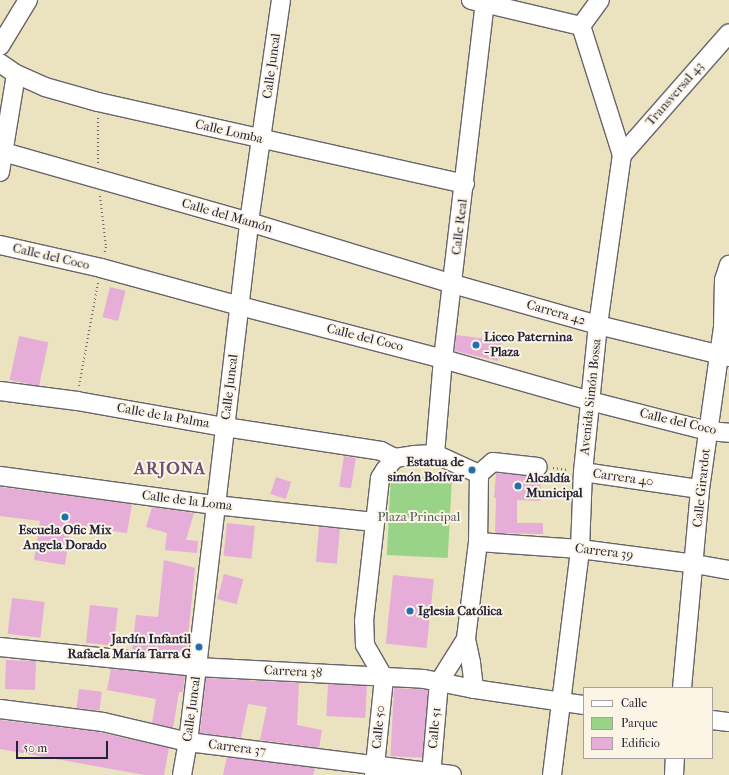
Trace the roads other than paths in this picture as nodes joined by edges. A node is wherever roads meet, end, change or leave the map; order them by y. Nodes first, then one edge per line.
1 (28, 0) edge
2 (281, 0) edge
3 (600, 0) edge
4 (480, 1) edge
5 (581, 26) junction
6 (729, 33) edge
7 (0, 46) edge
8 (0, 63) edge
9 (16, 74) junction
10 (262, 140) junction
11 (1, 152) edge
12 (622, 155) junction
13 (0, 172) edge
14 (465, 184) junction
15 (249, 222) junction
16 (0, 245) edge
17 (729, 265) edge
18 (453, 284) junction
19 (240, 306) junction
20 (598, 325) junction
21 (726, 326) edge
22 (724, 355) edge
23 (443, 358) junction
24 (0, 391) edge
25 (590, 401) junction
26 (225, 427) junction
27 (708, 431) junction
28 (729, 433) edge
29 (435, 454) junction
30 (396, 458) junction
31 (538, 467) road end
32 (583, 472) junction
33 (479, 474) junction
34 (0, 476) edge
35 (700, 490) junction
36 (215, 505) junction
37 (374, 522) junction
38 (478, 542) junction
39 (580, 549) junction
40 (695, 564) junction
41 (729, 570) edge
42 (466, 639) junction
43 (365, 645) junction
44 (0, 647) edge
45 (198, 667) junction
46 (343, 675) junction
47 (384, 678) junction
48 (440, 682) junction
49 (682, 687) edge
50 (474, 689) junction
51 (560, 702) junction
52 (583, 705) edge
53 (0, 709) edge
54 (713, 720) edge
55 (729, 722) edge
56 (188, 742) junction
57 (675, 759) edge
58 (375, 770) edge
59 (431, 774) edge
60 (182, 775) edge
61 (452, 775) edge
62 (552, 775) edge
63 (674, 775) edge

1 - 7 street
2 - 10 street, Calle Juncal
3 - 5 street
4 - 5 street
4 - 14 street, Calle Real
5 - 12 street, Avenida Simón Bossa
6 - 12 street, Transversal 43
8 - 9 street, Calle Lomba
9 - 10 street, Calle Lomba
9 - 11 street
10 - 14 street, Calle Lomba
10 - 15 street, Calle Juncal
11 - 13 street
11 - 15 street, Calle del Mamón
12 - 20 street, Avenida Simón Bossa
14 - 18 street, Calle Real
15 - 18 street, Calle del Mamón
15 - 19 street, Calle Juncal
16 - 19 street, Calle del Coco
17 - 21 street, Calle Girardot
18 - 20 street, Carrera 42
18 - 23 street, Calle Real
19 - 23 street, Calle del Coco
19 - 26 street, Calle Juncal
20 - 22 street, Carrera 42
20 - 25 street, Avenida Simón Bossa
21 - 22 street, Calle Girardot
22 - 27 street, Calle Girardot
23 - 25 street, Calle del Coco
23 - 29 street, Calle Real
24 - 26 street, Calle de la Palma
25 - 27 street, Calle del Coco
25 - 32 street, Avenida Simón Bossa
26 - 30 street, Calle de la Palma
26 - 36 street, Calle Juncal
27 - 28 street, Calle del Coco
27 - 35 street, Calle Girardot
29 - 30 street
29 - 33 street
30 - 37 street
31 - 33 street
32 - 35 street, Carrera 40
32 - 39 street, Avenida Simón Bossa
33 - 38 street
34 - 36 street, Calle de la Loma
35 - 40 street, Calle Girardot
36 - 37 street, Calle de la Loma
36 - 45 street, Calle Juncal
37 - 43 street
38 - 39 street, Carrera 39
38 - 42 street
39 - 40 street, Carrera 39
39 - 51 street, Avenida Simón Bossa
40 - 41 street, Carrera 39
40 - 49 street, Calle Girardot
42 - 48 street
42 - 50 street
43 - 46 street
43 - 47 street
44 - 45 street, Carrera 38
45 - 46 street, Carrera 38
45 - 56 street, Calle Juncal
46 - 47 street, Carrera 38
47 - 48 street, Carrera 38
47 - 58 street, Calle 50
48 - 50 street, Carrera 38
48 - 59 street, Calle 51
50 - 51 street, Carrera 38
51 - 52 street, Carrera 38
51 - 62 street, Avenida Simón Bossa
53 - 56 street, Carrera 37
54 - 55 street
56 - 58 street, Carrera 37
56 - 60 street, Calle Juncal
57 - 63 street
58 - 59 street, Carrera 37
59 - 61 street, Carrera 37

